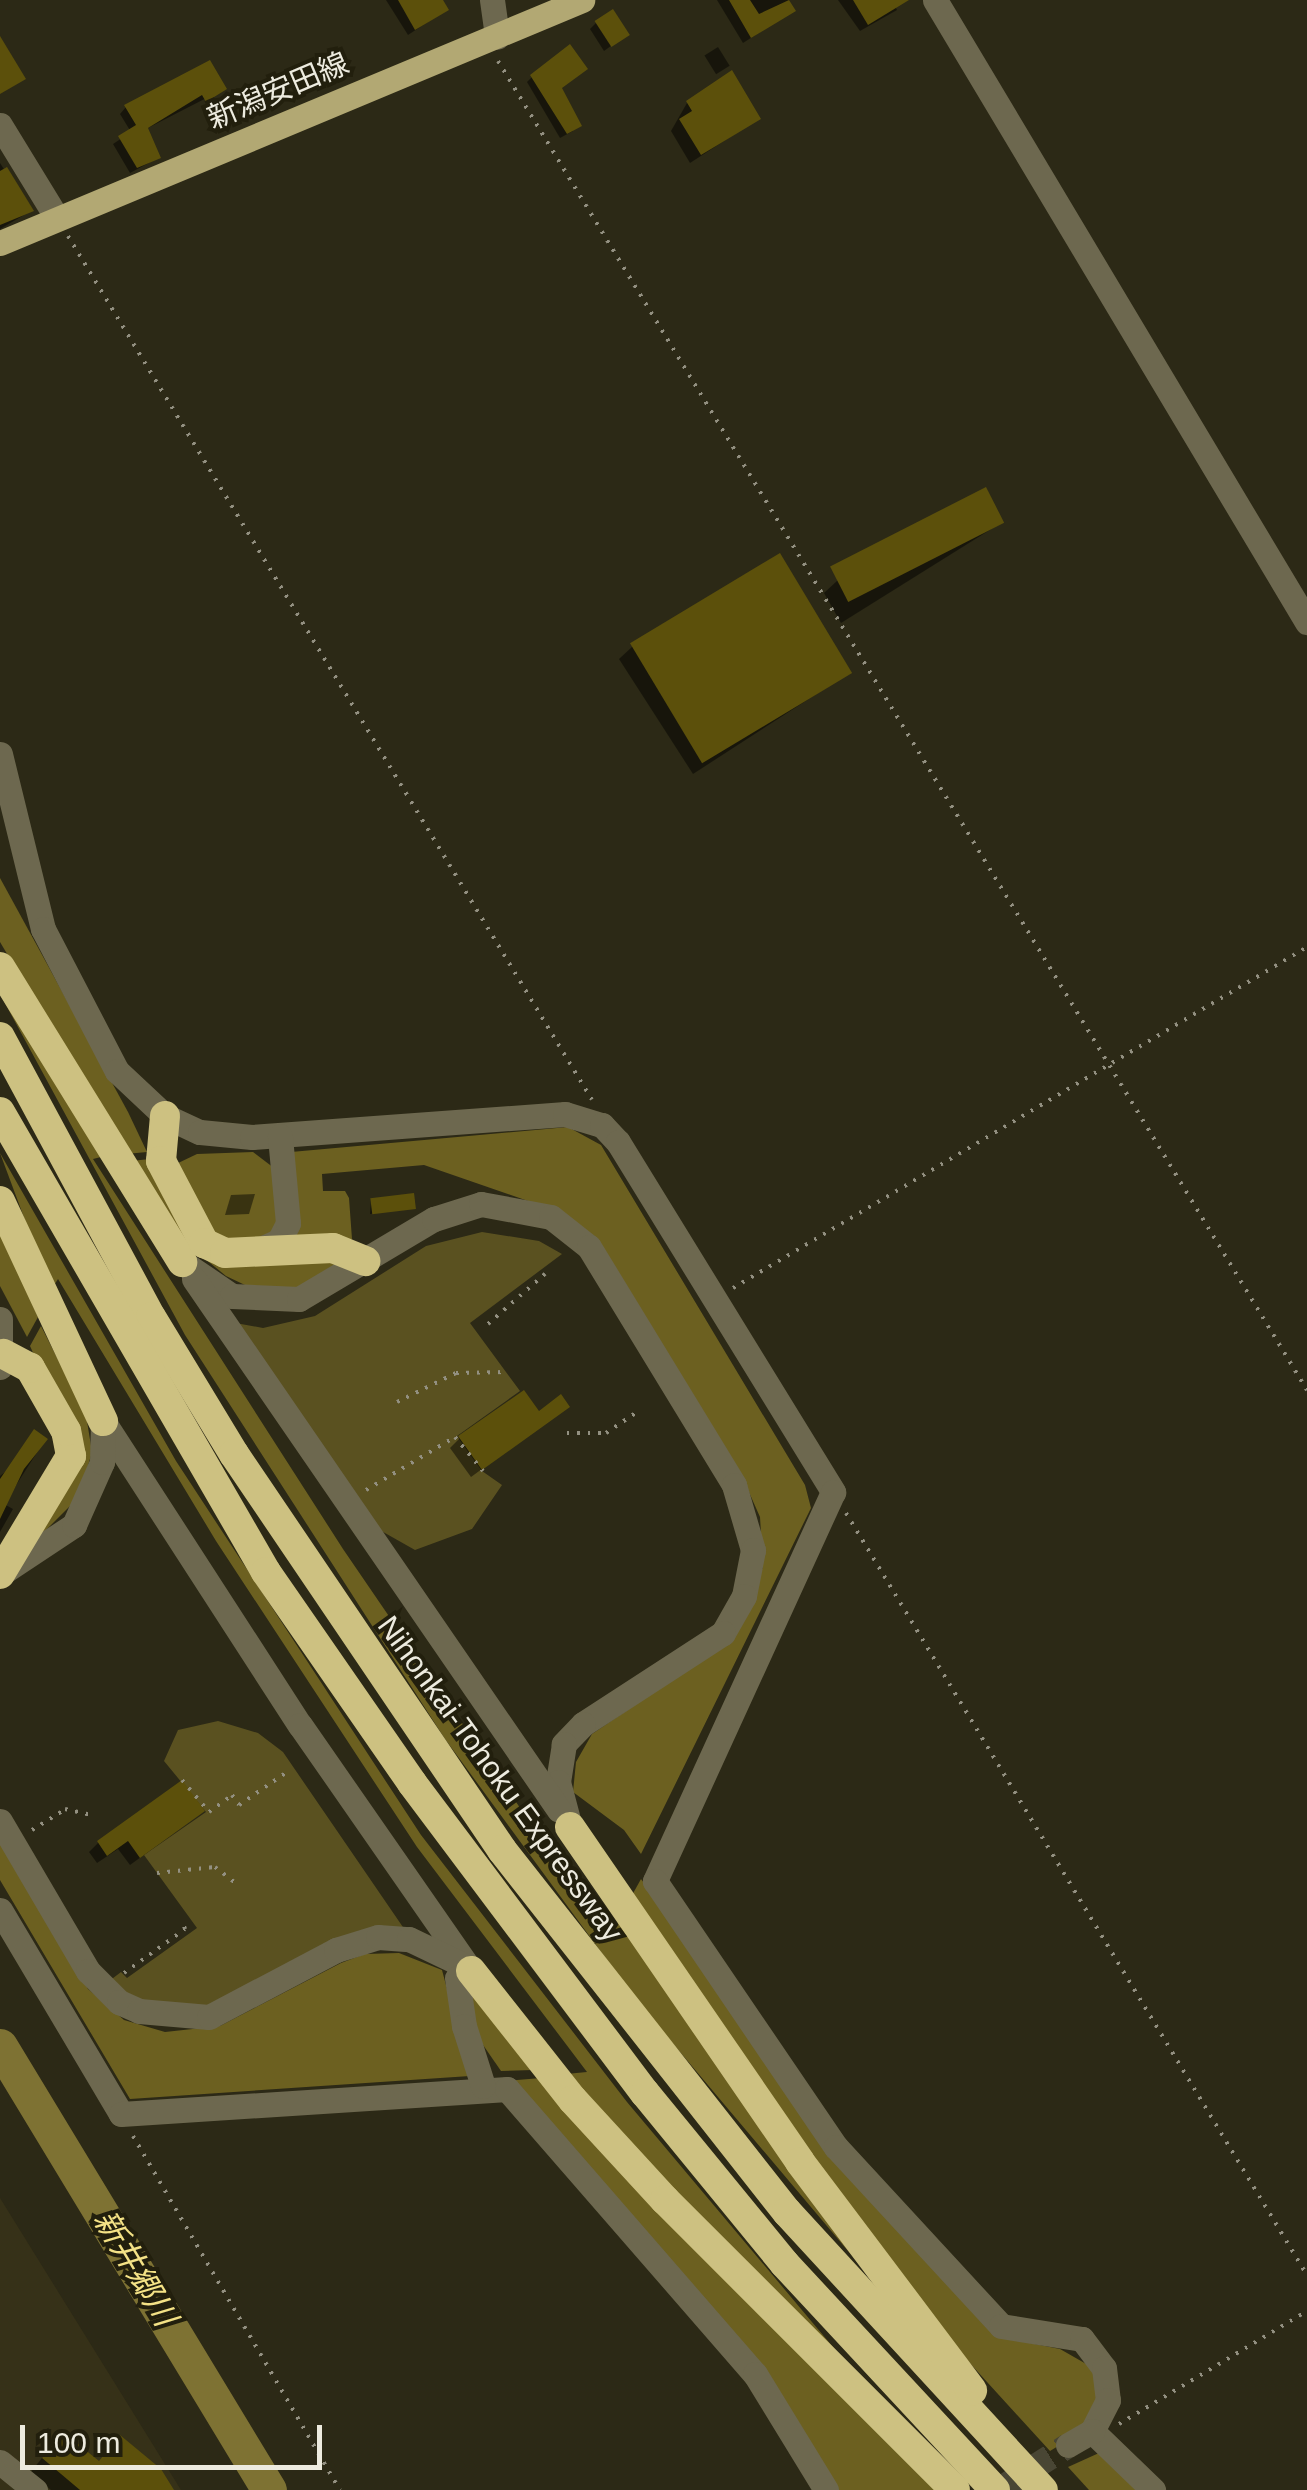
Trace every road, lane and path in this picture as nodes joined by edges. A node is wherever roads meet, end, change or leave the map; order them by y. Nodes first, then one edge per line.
1 (492, 0) edge
2 (582, 0) edge
3 (935, 0) edge
4 (491, 38) junction
5 (0, 125) edge
6 (57, 218) junction
7 (0, 243) edge
8 (1307, 622) edge
9 (0, 754) edge
10 (1307, 947) edge
11 (0, 968) edge
12 (0, 1037) edge
13 (1108, 1063) junction
14 (598, 1108) dead end
15 (0, 1112) edge
16 (165, 1116) junction
17 (280, 1136) junction
18 (0, 1200) edge
19 (254, 1252) junction
20 (182, 1262) junction
21 (366, 1262) junction
22 (545, 1274) dead end
23 (716, 1298) junction
24 (0, 1319) edge
25 (488, 1324) dead end
26 (2, 1361) edge
27 (507, 1372) dead end
28 (1307, 1390) edge
29 (397, 1402) dead end
30 (640, 1410) dead end
31 (102, 1421) junction
32 (567, 1432) dead end
33 (482, 1471) dead end
34 (833, 1492) junction
35 (354, 1498) dead end
36 (0, 1574) edge
37 (287, 1772) dead end
38 (182, 1780) dead end
39 (91, 1815) dead end
40 (0, 1822) edge
41 (570, 1827) junction
42 (23, 1835) dead end
43 (157, 1874) dead end
44 (238, 1885) dead end
45 (0, 1910) edge
46 (183, 1923) dead end
47 (124, 1973) dead end
48 (464, 1974) junction
49 (483, 2086) junction
50 (121, 2114) junction
51 (1307, 2275) edge
52 (1307, 2310) edge
53 (1092, 2431) junction
54 (1068, 2445) tunnel mouth
55 (0, 2462) edge
56 (35, 2490) edge
57 (340, 2490) edge
58 (826, 2490) edge
59 (955, 2490) edge
60 (996, 2490) edge
61 (1043, 2490) edge
62 (1068, 2490) edge
63 (1153, 2490) edge

1 - 4 street
2 - 4 main road, 新潟安田線
3 - 8 street
4 - 6 main road, 新潟安田線
4 - 13 path
5 - 6 street
6 - 7 main road, 新潟安田線
6 - 14 path
9 - 16 street
10 - 13 path
11 - 20 highway
12 - 61 highway, Nihonkai-Tohoku Expressway
13 - 23 path
13 - 28 path
15 - 60 highway
16 - 17 street
16 - 19 highway
17 - 19 street
17 - 23 street
18 - 31 highway
19 - 21 highway
20 - 21 street
20 - 41 street
21 - 41 street
22 - 25 path
23 - 34 street
24 - 26 street
26 - 36 highway
27 - 29 path
30 - 32 path
31 - 36 street
31 - 48 street
33 - 35 path
34 - 51 path
34 - 53 street
37 - 38 path
39 - 42 path
40 - 48 street
41 - 62 highway
43 - 44 path
45 - 50 street
46 - 47 path
48 - 49 street
48 - 59 highway
49 - 50 street
49 - 58 street
50 - 57 path
52 - 53 path
53 - 54 street
53 - 63 street
55 - 56 street

